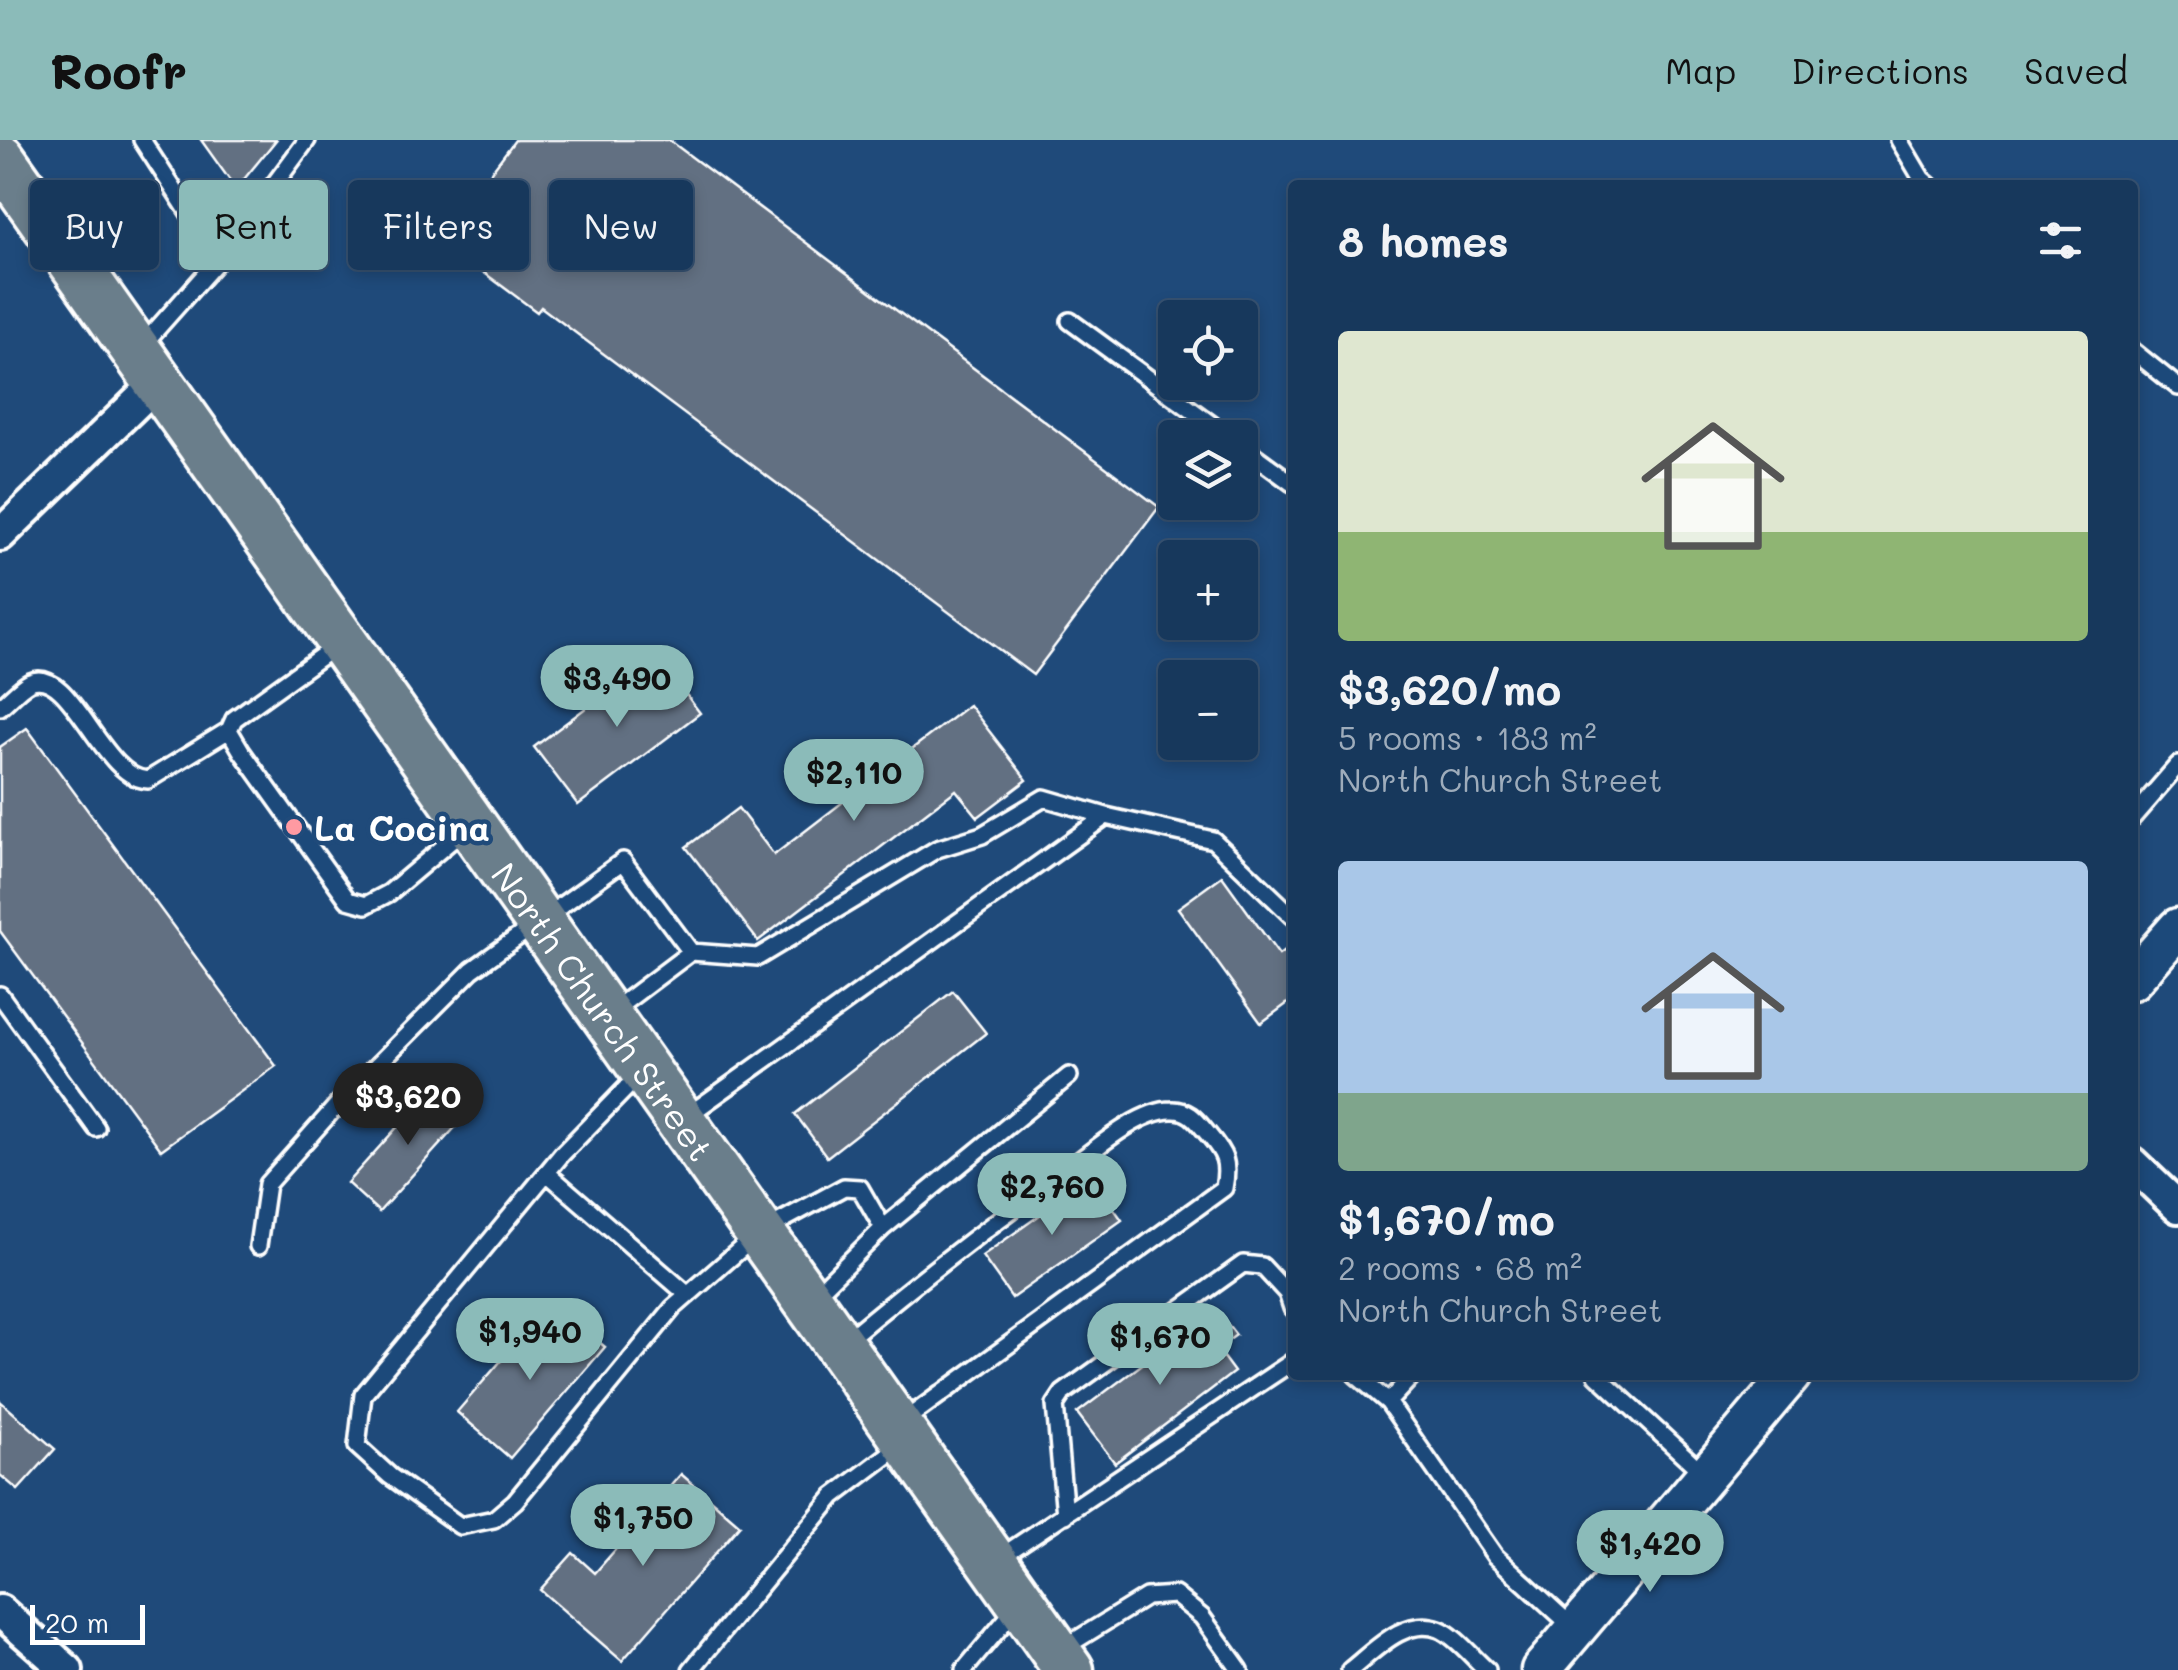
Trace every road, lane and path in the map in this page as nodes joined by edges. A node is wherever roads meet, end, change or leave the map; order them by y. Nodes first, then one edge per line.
1 (142, 140) edge
2 (307, 140) edge
3 (1899, 140) edge
4 (0, 158) edge
5 (277, 180) edge
6 (1923, 180) edge
7 (179, 197) edge
8 (211, 270) edge
9 (1070, 321) dead end
10 (2138, 355) edge
11 (147, 367) junction
12 (2178, 387) edge
13 (1205, 420) edge
14 (1258, 458) edge
15 (1288, 480) edge
16 (0, 535) edge
17 (340, 642) junction
18 (0, 708) edge
19 (230, 730) junction
20 (2178, 765) edge
21 (2138, 811) edge
22 (1106, 816) junction
23 (469, 826) junction
24 (1288, 912) edge
25 (538, 922) junction
26 (2178, 928) edge
27 (691, 952) junction
28 (2138, 973) edge
29 (0, 995) edge
30 (605, 1016) junction
31 (644, 1070) junction
32 (1069, 1076) dead end
33 (680, 1122) junction
34 (96, 1128) dead end
35 (2138, 1169) edge
36 (547, 1172) junction
37 (2178, 1206) edge
38 (883, 1228) junction
39 (759, 1233) junction
40 (258, 1246) dead end
41 (688, 1294) junction
42 (1288, 1296) edge
43 (808, 1302) junction
44 (840, 1346) junction
45 (1288, 1365) edge
46 (1362, 1380) edge
47 (1408, 1380) edge
48 (1602, 1380) edge
49 (1787, 1380) edge
50 (1388, 1402) junction
51 (902, 1433) junction
52 (1706, 1477) junction
53 (1065, 1516) junction
54 (993, 1562) junction
55 (1022, 1601) junction
56 (0, 1611) edge
57 (1576, 1630) junction
58 (1063, 1661) edge
59 (67, 1670) edge
60 (691, 1670) edge
61 (964, 1670) edge
62 (1240, 1670) edge
63 (1350, 1670) edge
64 (1487, 1670) edge
65 (1541, 1670) edge

1 - 7 lane
2 - 5 lane
3 - 6 lane
4 - 11 main road, North Church Street
8 - 11 lane
9 - 13 lane
10 - 12 lane
11 - 16 street
11 - 17 main road, North Church Street
14 - 15 lane
17 - 19 lane
17 - 23 main road, North Church Street
18 - 19 lane
19 - 23 lane
20 - 21 lane
22 - 24 lane
22 - 27 lane
22 - 33 lane
23 - 25 main road, North Church Street
25 - 27 lane
25 - 30 main road, North Church Street
25 - 40 lane
26 - 28 street
27 - 30 lane
29 - 34 lane
30 - 31 main road, North Church Street
31 - 33 main road, North Church Street
31 - 36 lane
32 - 38 lane
33 - 39 main road, North Church Street
35 - 37 street
36 - 41 lane
36 - 41 lane
38 - 39 lane
38 - 43 lane
39 - 41 lane
39 - 43 main road, North Church Street
42 - 53 lane
43 - 44 main road, North Church Street
44 - 51 main road, North Church Street
44 - 51 lane
45 - 53 lane
46 - 50 lane
47 - 50 lane
48 - 52 lane
49 - 52 street
50 - 57 lane
51 - 54 main road, North Church Street
51 - 60 lane
52 - 57 street
53 - 54 lane
54 - 55 main road, North Church Street
55 - 58 main road, North Church Street
55 - 61 lane
56 - 59 street
57 - 65 street
58 - 62 lane
63 - 64 lane

